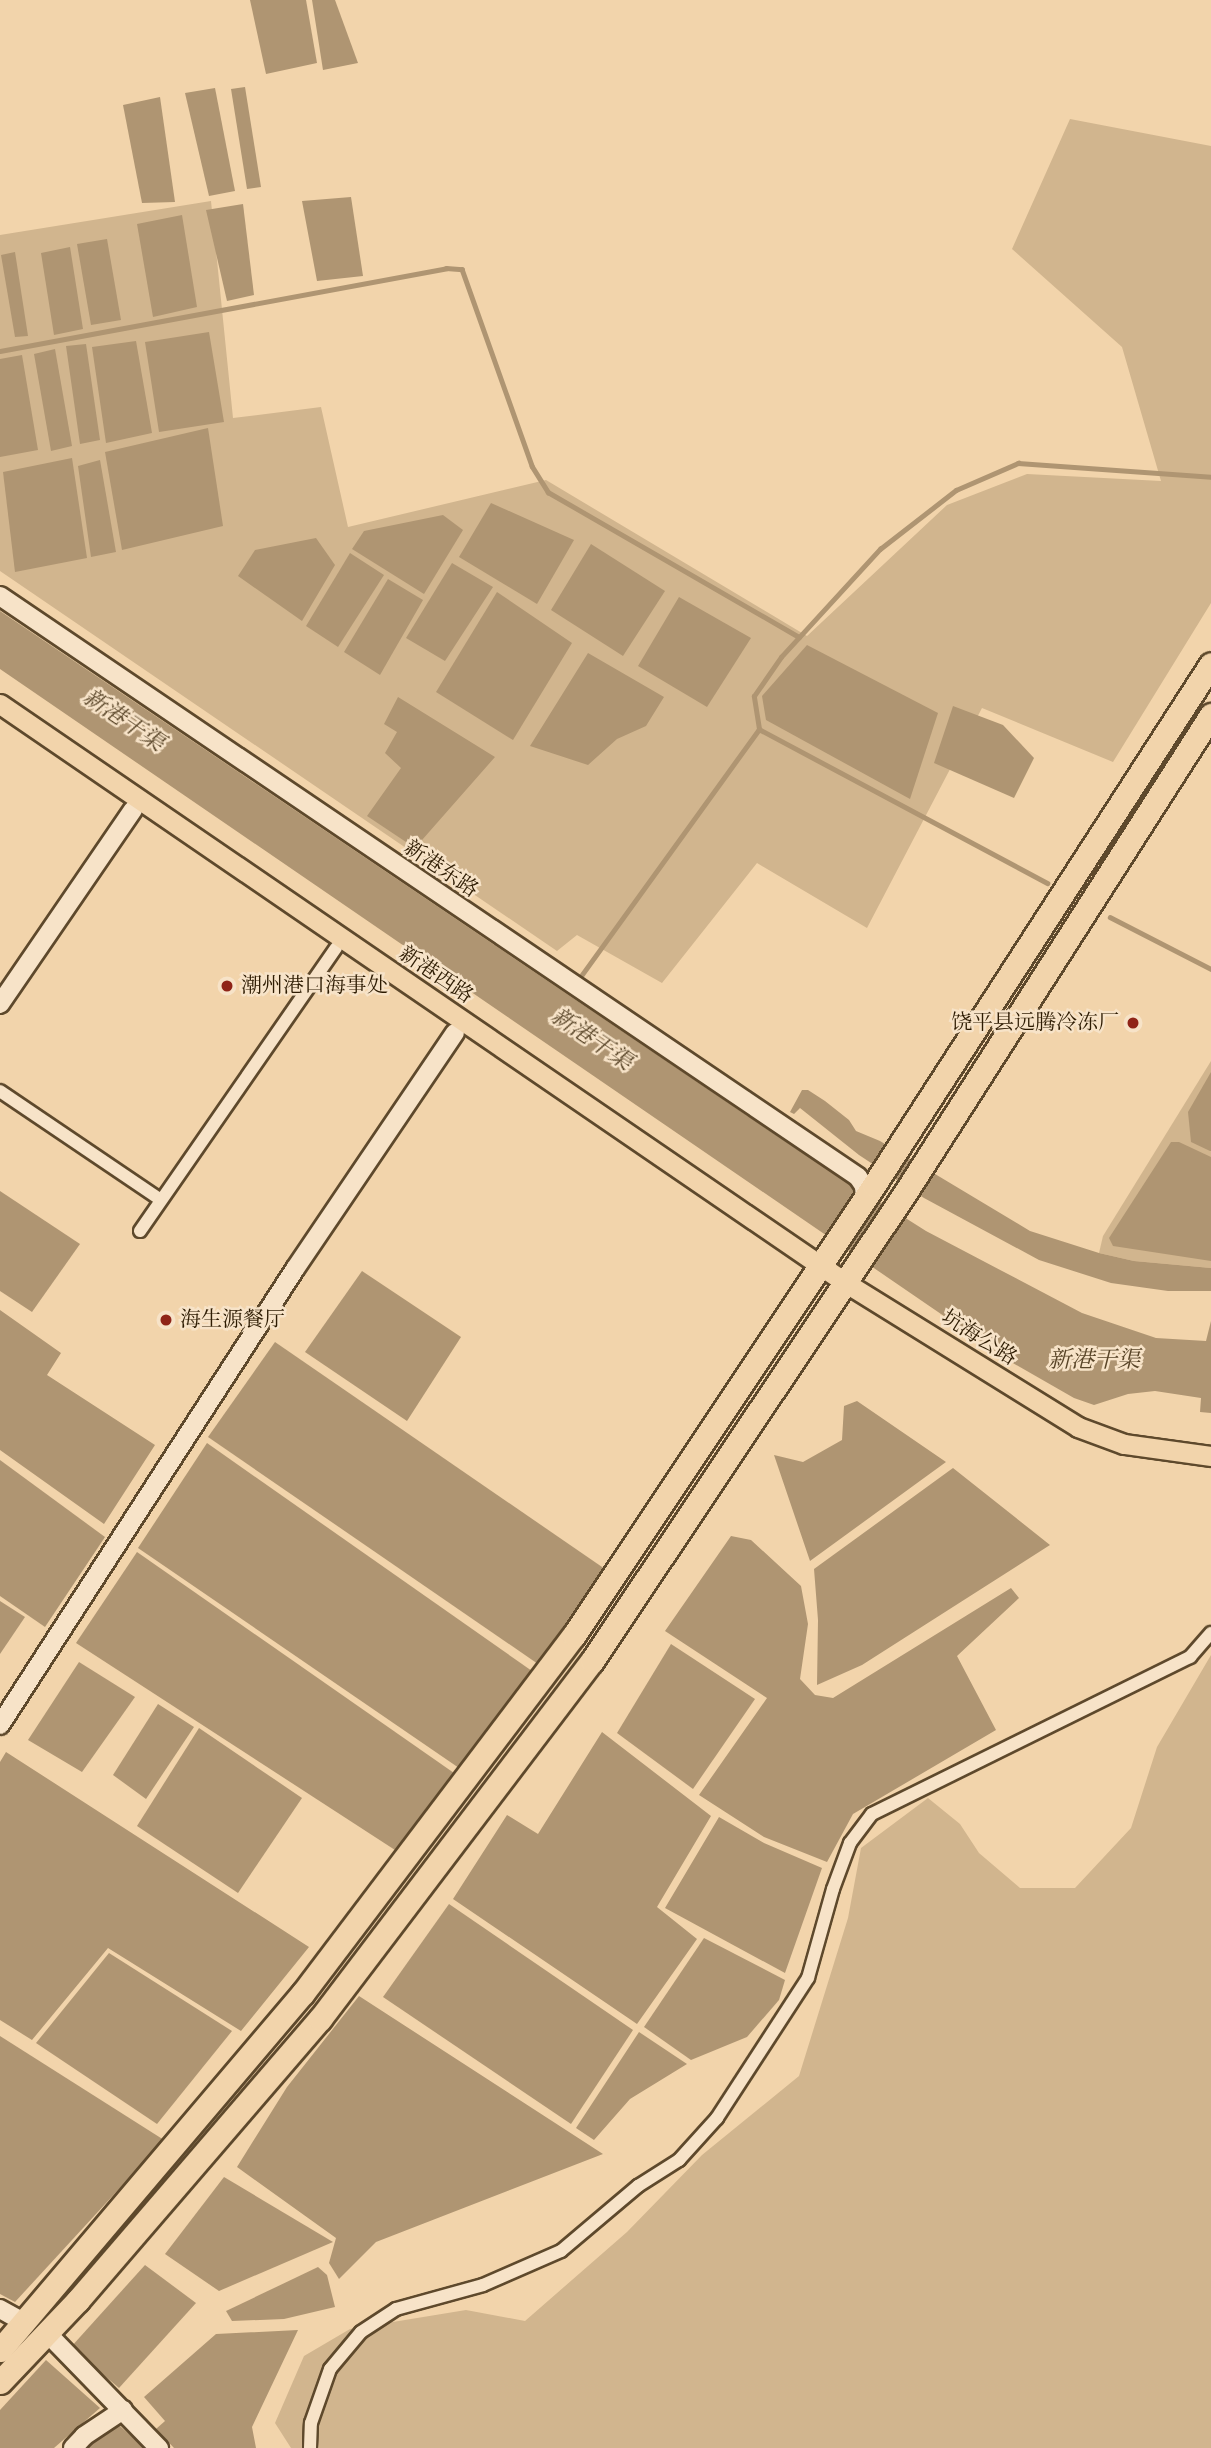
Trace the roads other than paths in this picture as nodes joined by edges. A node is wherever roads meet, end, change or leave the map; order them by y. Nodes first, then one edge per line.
1 (0, 596) edge
2 (1211, 664) edge
3 (0, 704) edge
4 (1211, 715) edge
5 (133, 810) dead end
6 (1079, 867) junction
7 (1105, 882) junction
8 (336, 948) dead end
9 (0, 1004) edge
10 (455, 1033) dead end
11 (0, 1091) edge
12 (868, 1183) junction
13 (162, 1200) junction
14 (140, 1231) dead end
15 (826, 1259) junction
16 (846, 1283) junction
17 (1211, 1456) edge
18 (1211, 1633) edge
19 (0, 1724) edge
20 (58, 2282) junction
21 (78, 2300) junction
22 (0, 2309) edge
23 (23, 2322) junction
24 (47, 2333) junction
25 (7, 2353) edge
26 (0, 2382) edge
27 (123, 2410) junction
28 (74, 2448) edge
29 (159, 2448) edge
30 (310, 2448) edge

1 - 12 main road, 新港东路
2 - 6 highway
3 - 15 main road, 新港西路
4 - 7 highway
5 - 9 main road
6 - 7 highway
6 - 12 highway
7 - 16 highway
8 - 13 street
10 - 19 main road
11 - 13 street
12 - 15 highway
13 - 14 street
15 - 16 main road, 新港西路
15 - 20 highway
16 - 17 main road, 坑海公路
16 - 21 highway
18 - 30 street
20 - 21 highway
20 - 23 highway
21 - 24 highway
22 - 23 main road
23 - 25 highway
24 - 25 highway
24 - 27 main road
25 - 26 highway
27 - 28 main road
27 - 29 main road

